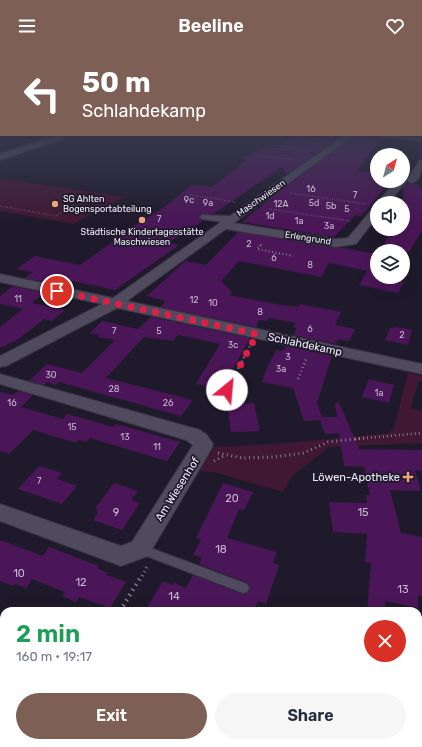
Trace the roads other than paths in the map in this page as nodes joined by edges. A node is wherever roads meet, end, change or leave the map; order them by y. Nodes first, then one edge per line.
1 (318, 157) edge
2 (422, 164) edge
3 (410, 181) edge
4 (395, 188) edge
5 (388, 196) edge
6 (370, 210) edge
7 (206, 217) dead end
8 (227, 222) junction
9 (0, 278) edge
10 (114, 303) junction
11 (0, 362) edge
12 (422, 369) edge
13 (0, 379) edge
14 (0, 512) edge
15 (147, 551) junction
16 (243, 588) dead end

1 - 8 street, Maschwiesen
2 - 3 street
4 - 5 street
6 - 8 street, Erlengrund
7 - 8 street, Maschwiesen
8 - 10 street, Maschwiesen
9 - 10 street, Schlahdekamp
10 - 11 street, Maschwiesen
10 - 12 street, Schlahdekamp
13 - 15 street, Am Wiesenhof
14 - 15 street
15 - 16 lane

